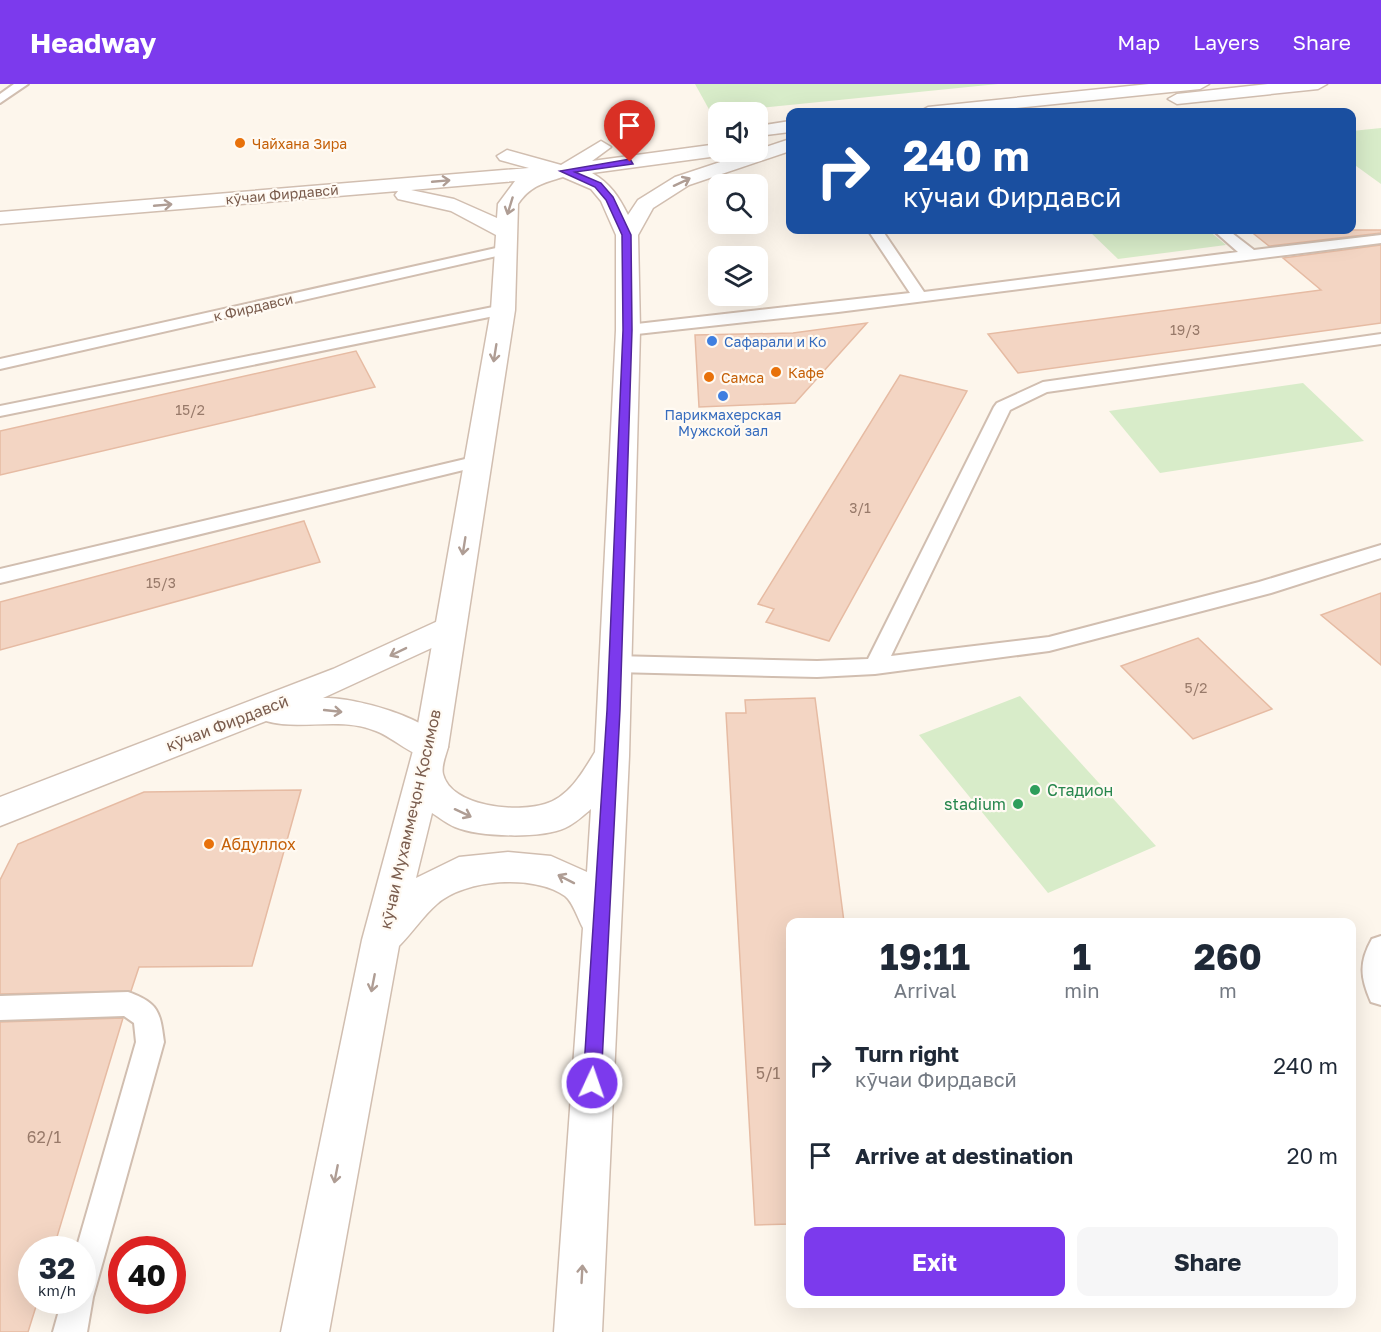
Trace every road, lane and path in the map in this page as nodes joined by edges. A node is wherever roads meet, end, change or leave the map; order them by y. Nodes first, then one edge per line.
1 (22, 84) edge
2 (1200, 84) edge
3 (1318, 84) edge
4 (0, 99) edge
5 (967, 108) edge
6 (1088, 108) edge
7 (786, 128) edge
8 (768, 130) edge
9 (708, 136) edge
10 (786, 142) edge
11 (768, 144) edge
12 (786, 146) edge
13 (601, 147) junction
14 (708, 151) edge
15 (507, 156) junction
16 (564, 171) junction
17 (355, 188) junction
18 (0, 203) edge
19 (0, 218) edge
20 (878, 234) edge
21 (1225, 234) edge
22 (627, 235) junction
23 (1381, 238) edge
24 (506, 241) junction
25 (1249, 255) junction
26 (919, 295) junction
27 (502, 310) junction
28 (627, 330) junction
29 (1381, 339) edge
30 (0, 364) edge
31 (0, 411) edge
32 (478, 461) junction
33 (1381, 551) edge
34 (0, 576) edge
35 (451, 626) junction
36 (615, 664) junction
37 (875, 666) junction
38 (254, 712) junction
39 (612, 756) junction
40 (428, 760) junction
41 (0, 812) edge
42 (600, 924) junction
43 (381, 939) junction
44 (1381, 947) edge
45 (1381, 993) edge
46 (0, 1008) edge
47 (96, 1236) edge
48 (74, 1314) edge
49 (70, 1332) edge
50 (305, 1332) edge
51 (578, 1332) edge

1 - 4 lane
2 - 5 street
3 - 6 street
7 - 8 street
9 - 13 street, кӯчаи Фирдавсӣ
10 - 11 street
22 -> 12 street
13 - 15 street, кӯчаи Фирдавсӣ
13 - 16 street
14 - 16 street, кӯчаи Фирдавсӣ
15 - 16 street, кӯчаи Фирдавсӣ
15 - 18 street, кӯчаи Фирдавсӣ
17 -> 16 street, кӯчаи Фирдавсӣ
16 - 22 street
16 -> 24 street, кӯчаи Мухаммеҷон Қосимов
19 -> 17 street, кӯчаи Фирдавсӣ
17 - 24 street
20 - 26 lane
21 - 25 lane
22 - 28 street
23 - 25 lane
24 - 27 street, кӯчаи Мухаммеҷон Қосимов
24 - 30 lane, к Фирдавси
25 - 26 lane
26 - 28 lane
27 - 31 lane
27 -> 32 street, кӯчаи Мухаммеҷон Қосимов
28 - 36 street
29 - 37 lane
32 - 34 lane
32 -> 35 street, кӯчаи Мухаммеҷон Қосимов
33 - 37 lane
35 -> 38 street, кӯчаи Фирдавсӣ
35 - 40 street, кӯчаи Мухаммеҷон Қосимов
36 - 37 lane
36 - 39 street
38 -> 40 street
38 - 41 street, кӯчаи Фирдавсӣ
40 -> 39 street
39 - 42 street
40 - 43 street, кӯчаи Мухаммеҷон Қосимов
42 -> 43 street
51 -> 42 street
43 -> 50 street, кӯчаи Мухаммеҷон Қосимов
44 - 45 lane
46 - 47 lane
48 - 49 lane

